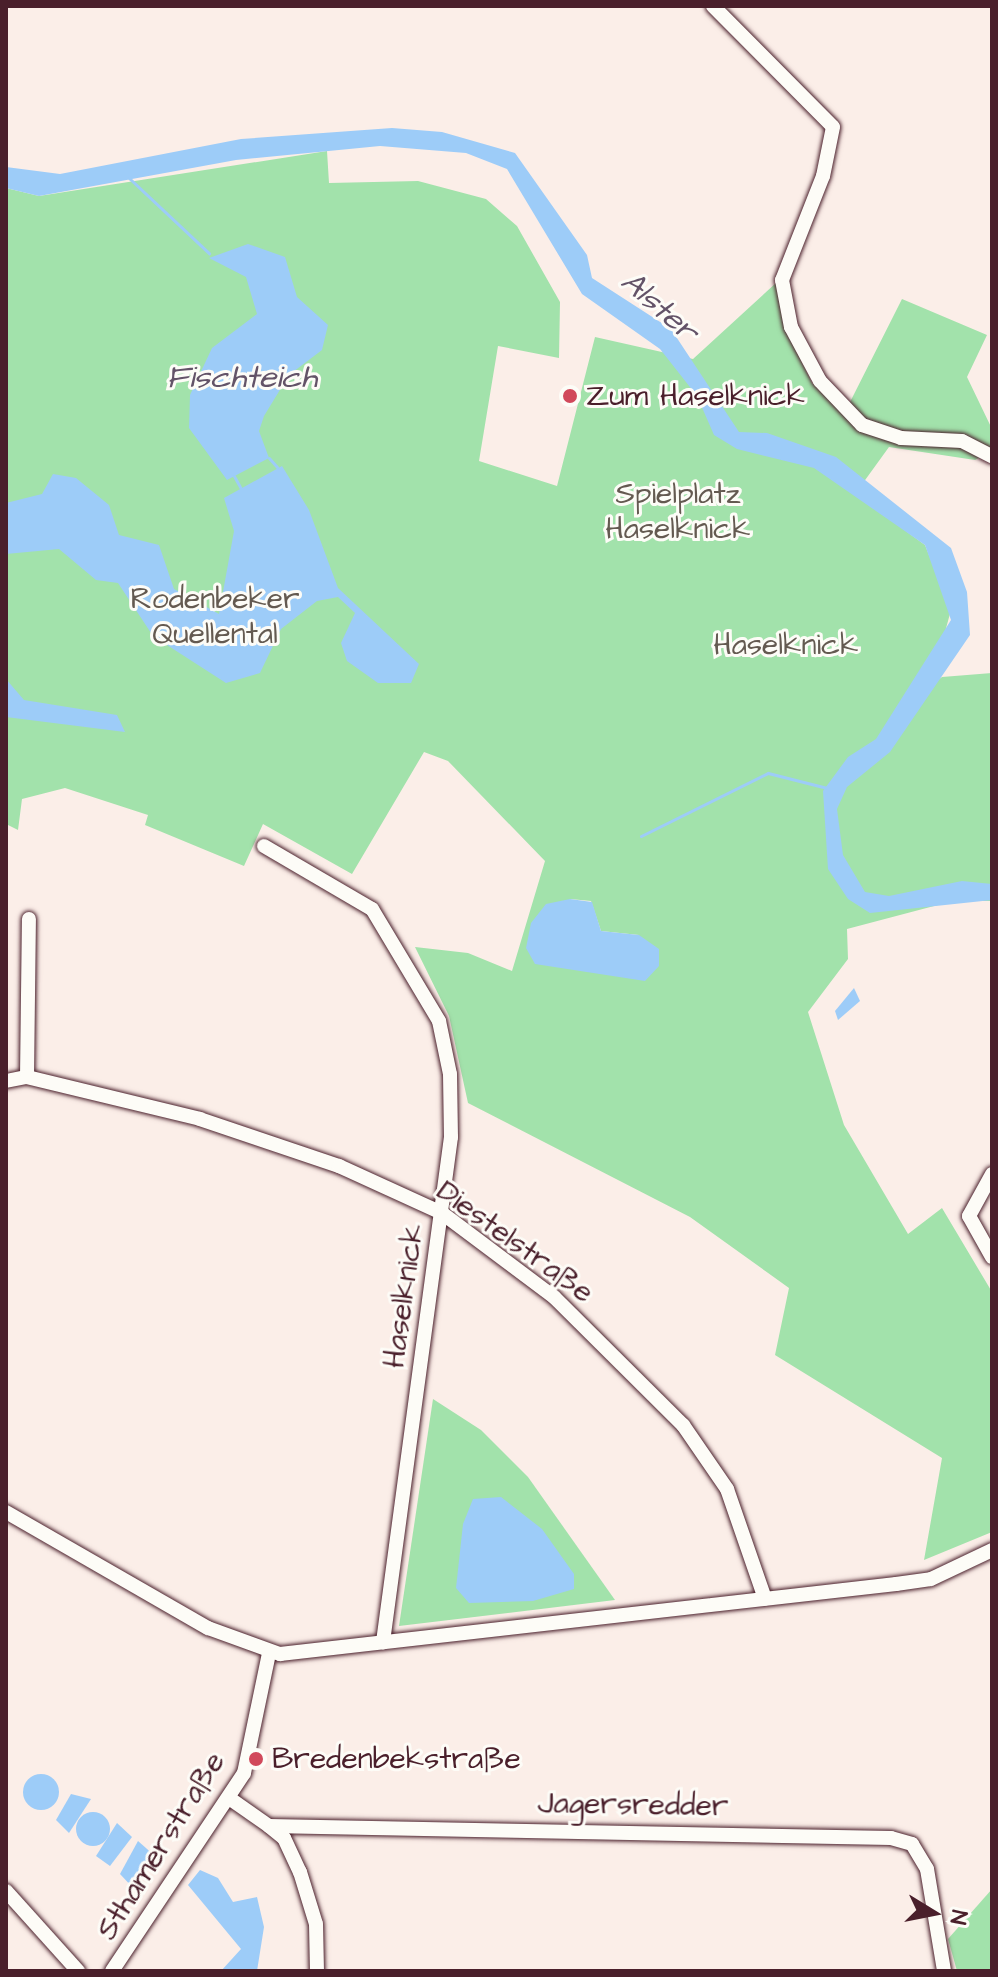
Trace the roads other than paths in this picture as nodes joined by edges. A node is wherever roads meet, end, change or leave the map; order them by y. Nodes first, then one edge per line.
1 (713, 6) edge
2 (992, 456) edge
3 (264, 846) dead end
4 (29, 919) dead end
5 (27, 1077) junction
6 (6, 1081) edge
7 (992, 1174) edge
8 (442, 1213) junction
9 (992, 1257) edge
10 (6, 1512) edge
11 (992, 1550) edge
12 (765, 1599) junction
13 (383, 1642) junction
14 (269, 1653) junction
15 (229, 1798) junction
16 (269, 1826) junction
17 (6, 1891) edge
18 (78, 1971) edge
19 (112, 1971) edge
20 (317, 1971) edge
21 (944, 1971) edge

1 - 2 street
3 - 8 street, Haselknick
4 - 5 street
5 - 6 street, Diestelstraße
5 - 8 street, Diestelstraße
7 - 9 street
8 - 12 street, Diestelstraße
8 - 13 street, Haselknick
10 - 14 street
11 - 12 street
12 - 13 street
13 - 14 street
14 - 15 street, Sthamerstraße
15 - 16 street
15 - 19 street, Sthamerstraße
16 - 20 street
16 - 21 street, Jagersredder
17 - 18 street

